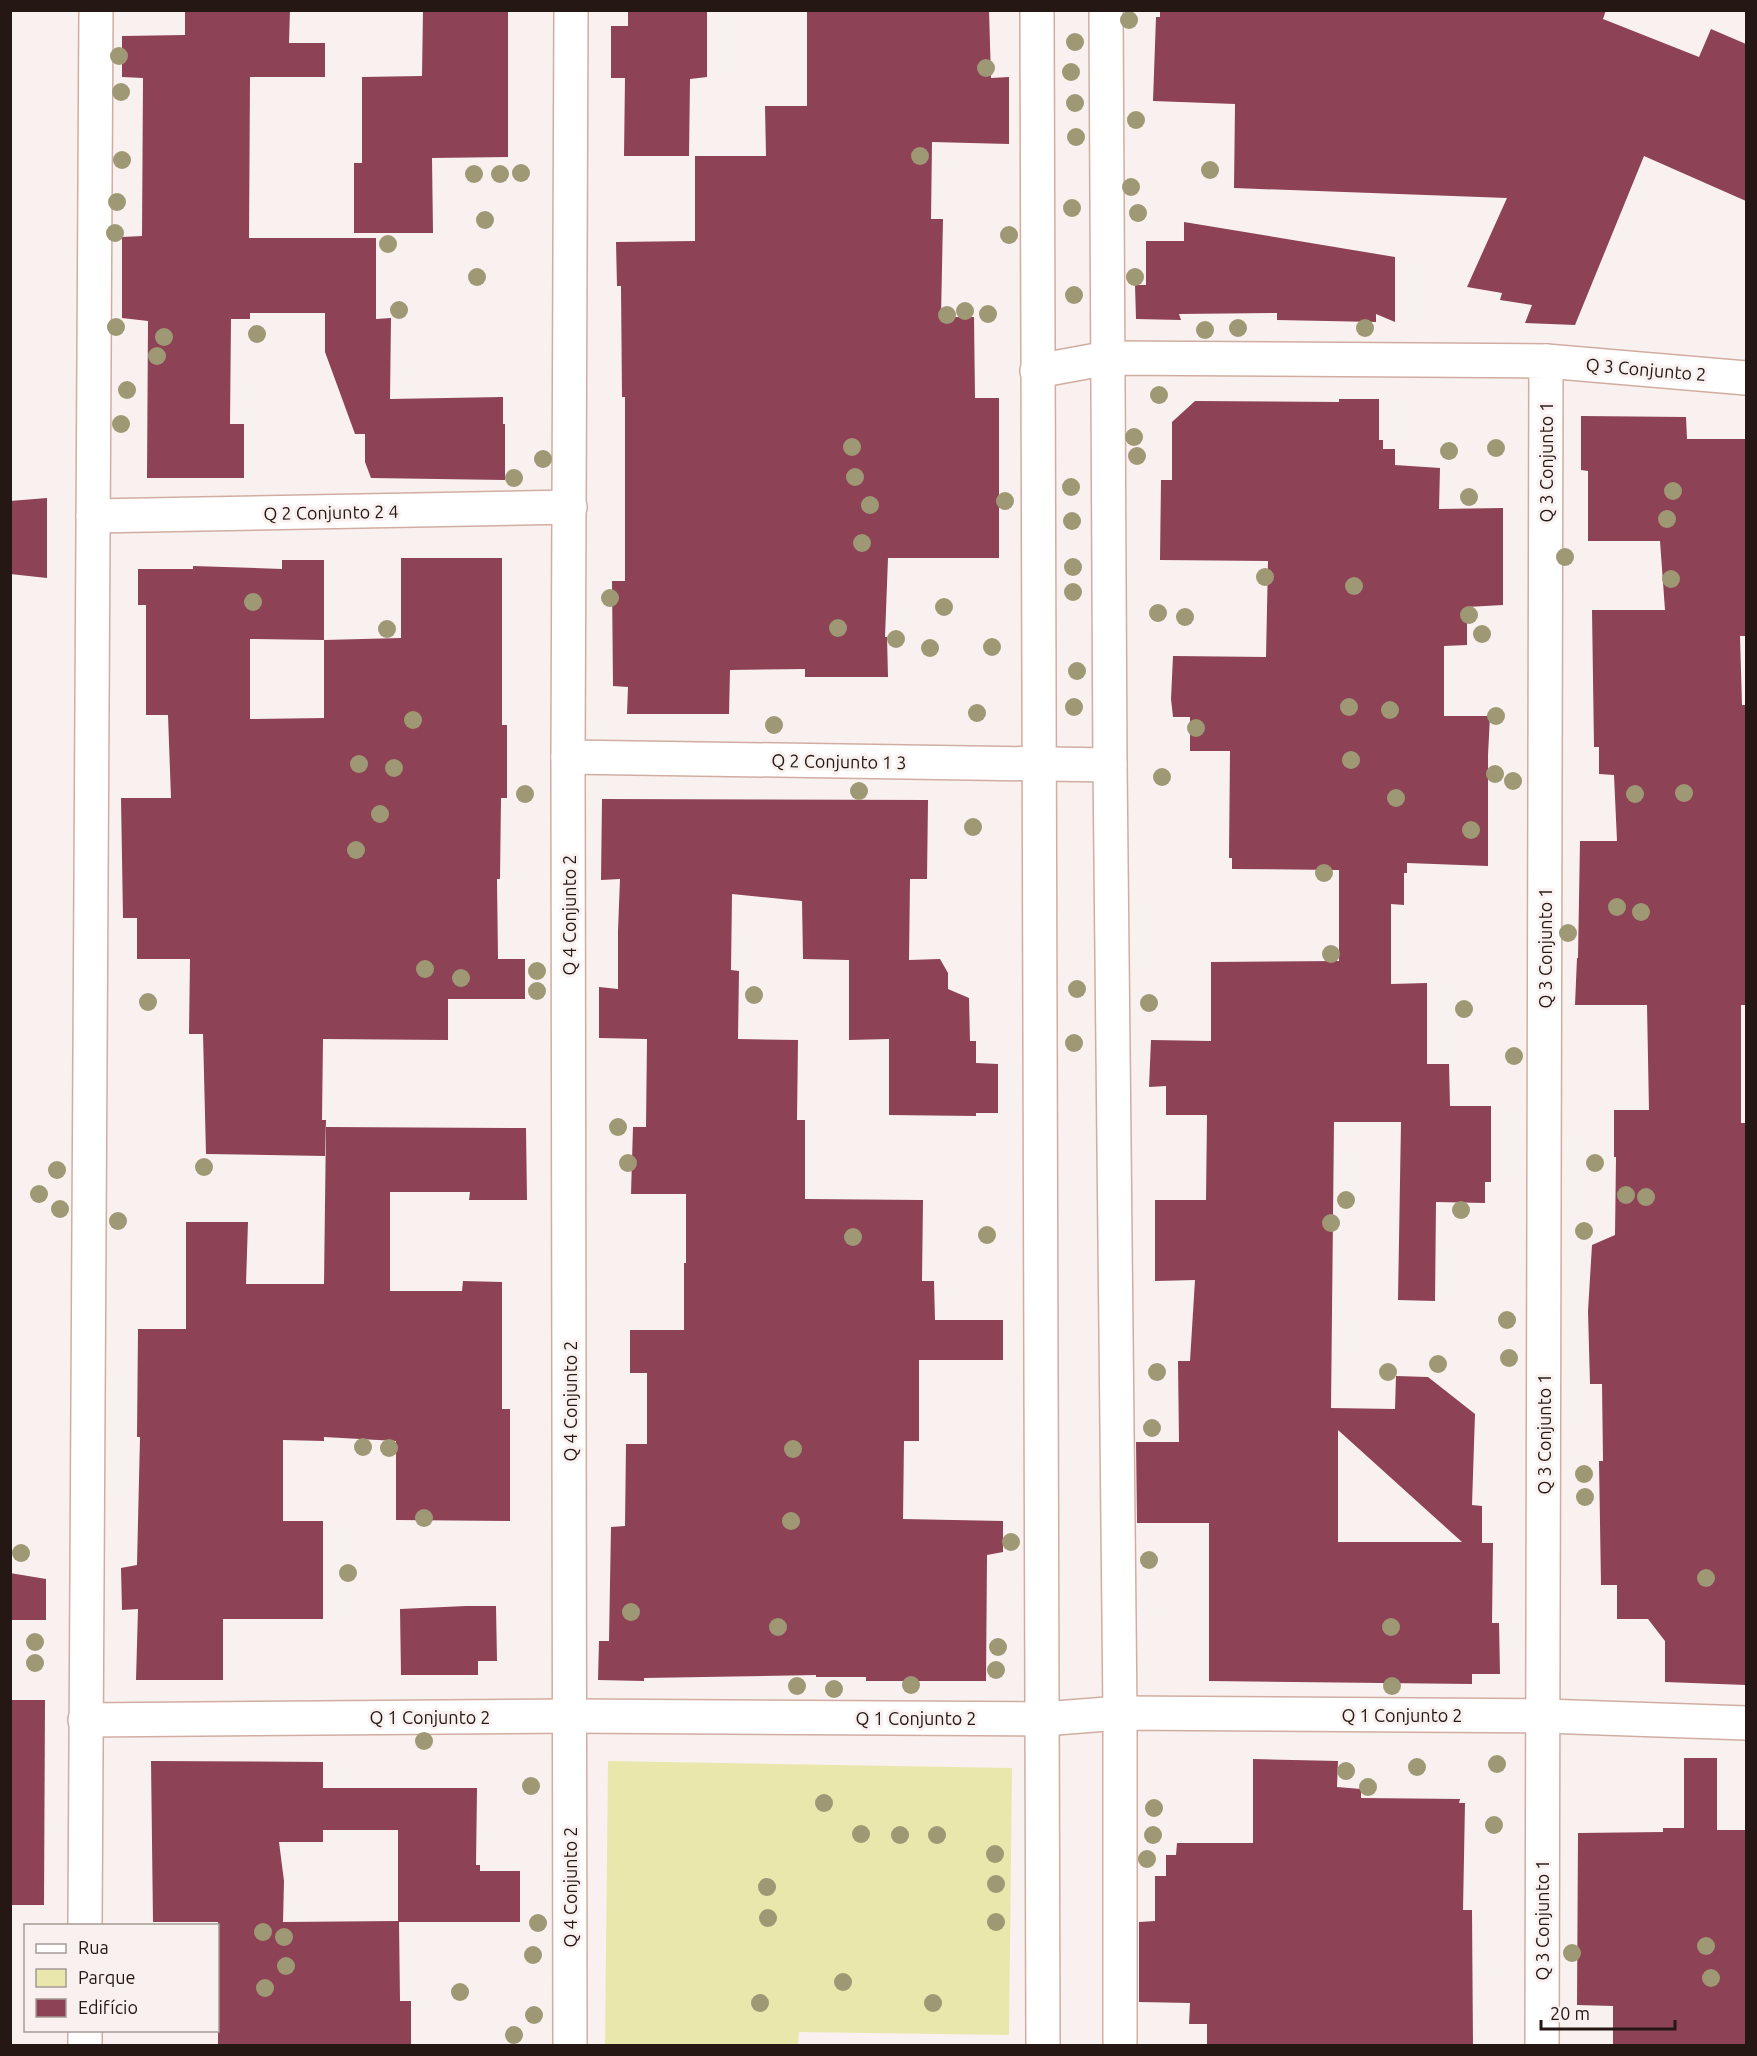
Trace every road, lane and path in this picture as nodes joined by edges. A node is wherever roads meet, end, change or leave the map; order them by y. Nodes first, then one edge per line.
1 (96, 10) edge
2 (571, 10) edge
3 (1036, 10) edge
4 (1106, 10) edge
5 (1108, 358) junction
6 (1546, 360) junction
7 (1037, 371) junction
8 (1746, 378) edge
9 (570, 507) junction
10 (93, 516) junction
11 (568, 757) junction
12 (1039, 764) junction
13 (1110, 765) junction
14 (1120, 1713) junction
15 (570, 1716) junction
16 (1544, 1716) junction
17 (1043, 1719) junction
18 (85, 1720) junction
19 (1746, 1723) edge
20 (85, 1924) edge
21 (570, 2046) edge
22 (1043, 2046) edge
23 (1120, 2046) edge
24 (1542, 2046) edge

1 - 10 street
2 - 9 street, Q 4 Conjunto 2
3 - 7 street
4 - 5 street
5 - 6 street
5 - 7 street
5 - 13 street
6 - 8 street, Q 3 Conjunto 2
6 - 16 street, Q 3 Conjunto 1
7 - 12 street
9 - 10 street, Q 2 Conjunto 2 4
9 - 11 street, Q 4 Conjunto 2
10 - 18 street
11 - 12 street, Q 2 Conjunto 1 3
11 - 15 street, Q 4 Conjunto 2
12 - 13 street, Q 2 Conjunto 1 3
12 - 17 street
13 - 14 street
14 - 16 street, Q 1 Conjunto 2
14 - 17 street, Q 1 Conjunto 2
14 - 23 street
15 - 17 street, Q 1 Conjunto 2
15 - 18 street, Q 1 Conjunto 2
15 - 21 street, Q 4 Conjunto 2
16 - 19 street, Q 1 Conjunto 2
16 - 24 street, Q 3 Conjunto 1
17 - 22 street
18 - 20 street

